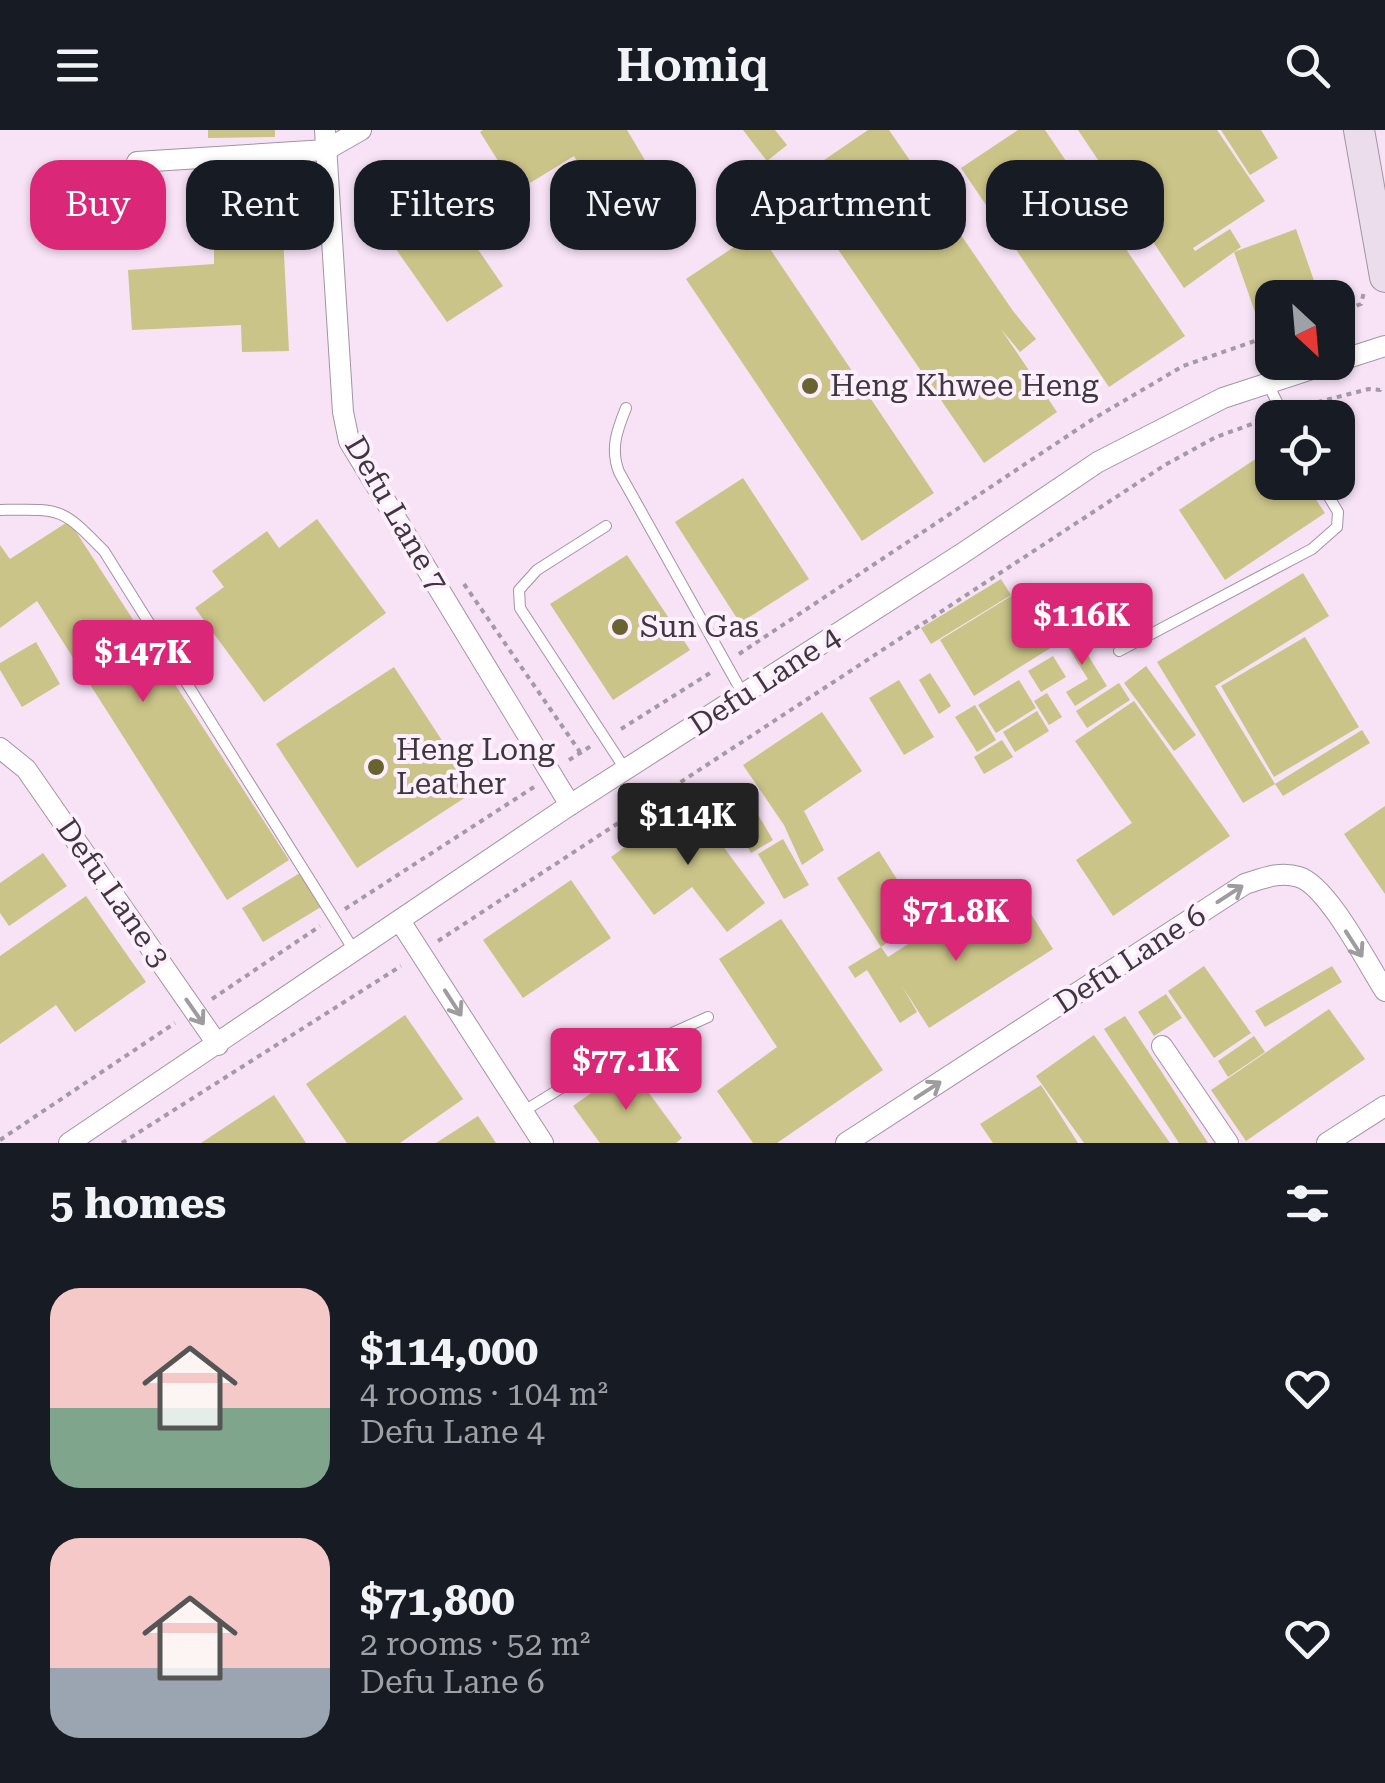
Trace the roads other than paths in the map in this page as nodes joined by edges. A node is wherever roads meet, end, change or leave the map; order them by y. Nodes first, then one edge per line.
1 (361, 130) edge
2 (1359, 130) edge
3 (325, 140) edge
4 (154, 160) edge
5 (1385, 277) edge
6 (1385, 346) edge
7 (1355, 356) edge
8 (1279, 380) edge
9 (1267, 384) junction
10 (1276, 400) edge
11 (626, 408) dead end
12 (1331, 500) edge
13 (0, 510) edge
14 (606, 526) dead end
15 (1120, 651) dead end
16 (743, 695) junction
17 (0, 748) edge
18 (626, 770) junction
19 (570, 805) junction
20 (400, 922) junction
21 (355, 952) junction
22 (1385, 992) edge
23 (708, 1017) dead end
24 (218, 1045) junction
25 (1162, 1046) dead end
26 (1385, 1106) edge
27 (523, 1112) junction
28 (69, 1143) edge
29 (543, 1143) edge
30 (846, 1143) edge
31 (1228, 1143) edge
32 (1327, 1143) edge

1 - 3 street
2 - 5 main road
3 - 4 street
3 - 19 street, Defu Lane 7
6 - 7 street, Defu Lane 4
8 - 9 street, Defu Lane 4
9 - 10 lane
9 - 16 street, Defu Lane 4
11 - 16 lane
12 - 15 lane
13 - 21 lane
14 - 18 lane
16 - 18 street, Defu Lane 4
17 -> 24 street, Defu Lane 3
18 - 19 street, Defu Lane 4
19 - 20 street, Defu Lane 4
20 - 21 street, Defu Lane 4
20 -> 27 street
21 - 24 street, Defu Lane 4
30 -> 22 street, Defu Lane 6
23 - 27 lane
24 - 28 street, Defu Lane 4
25 - 31 street
26 - 32 street
27 - 29 street

